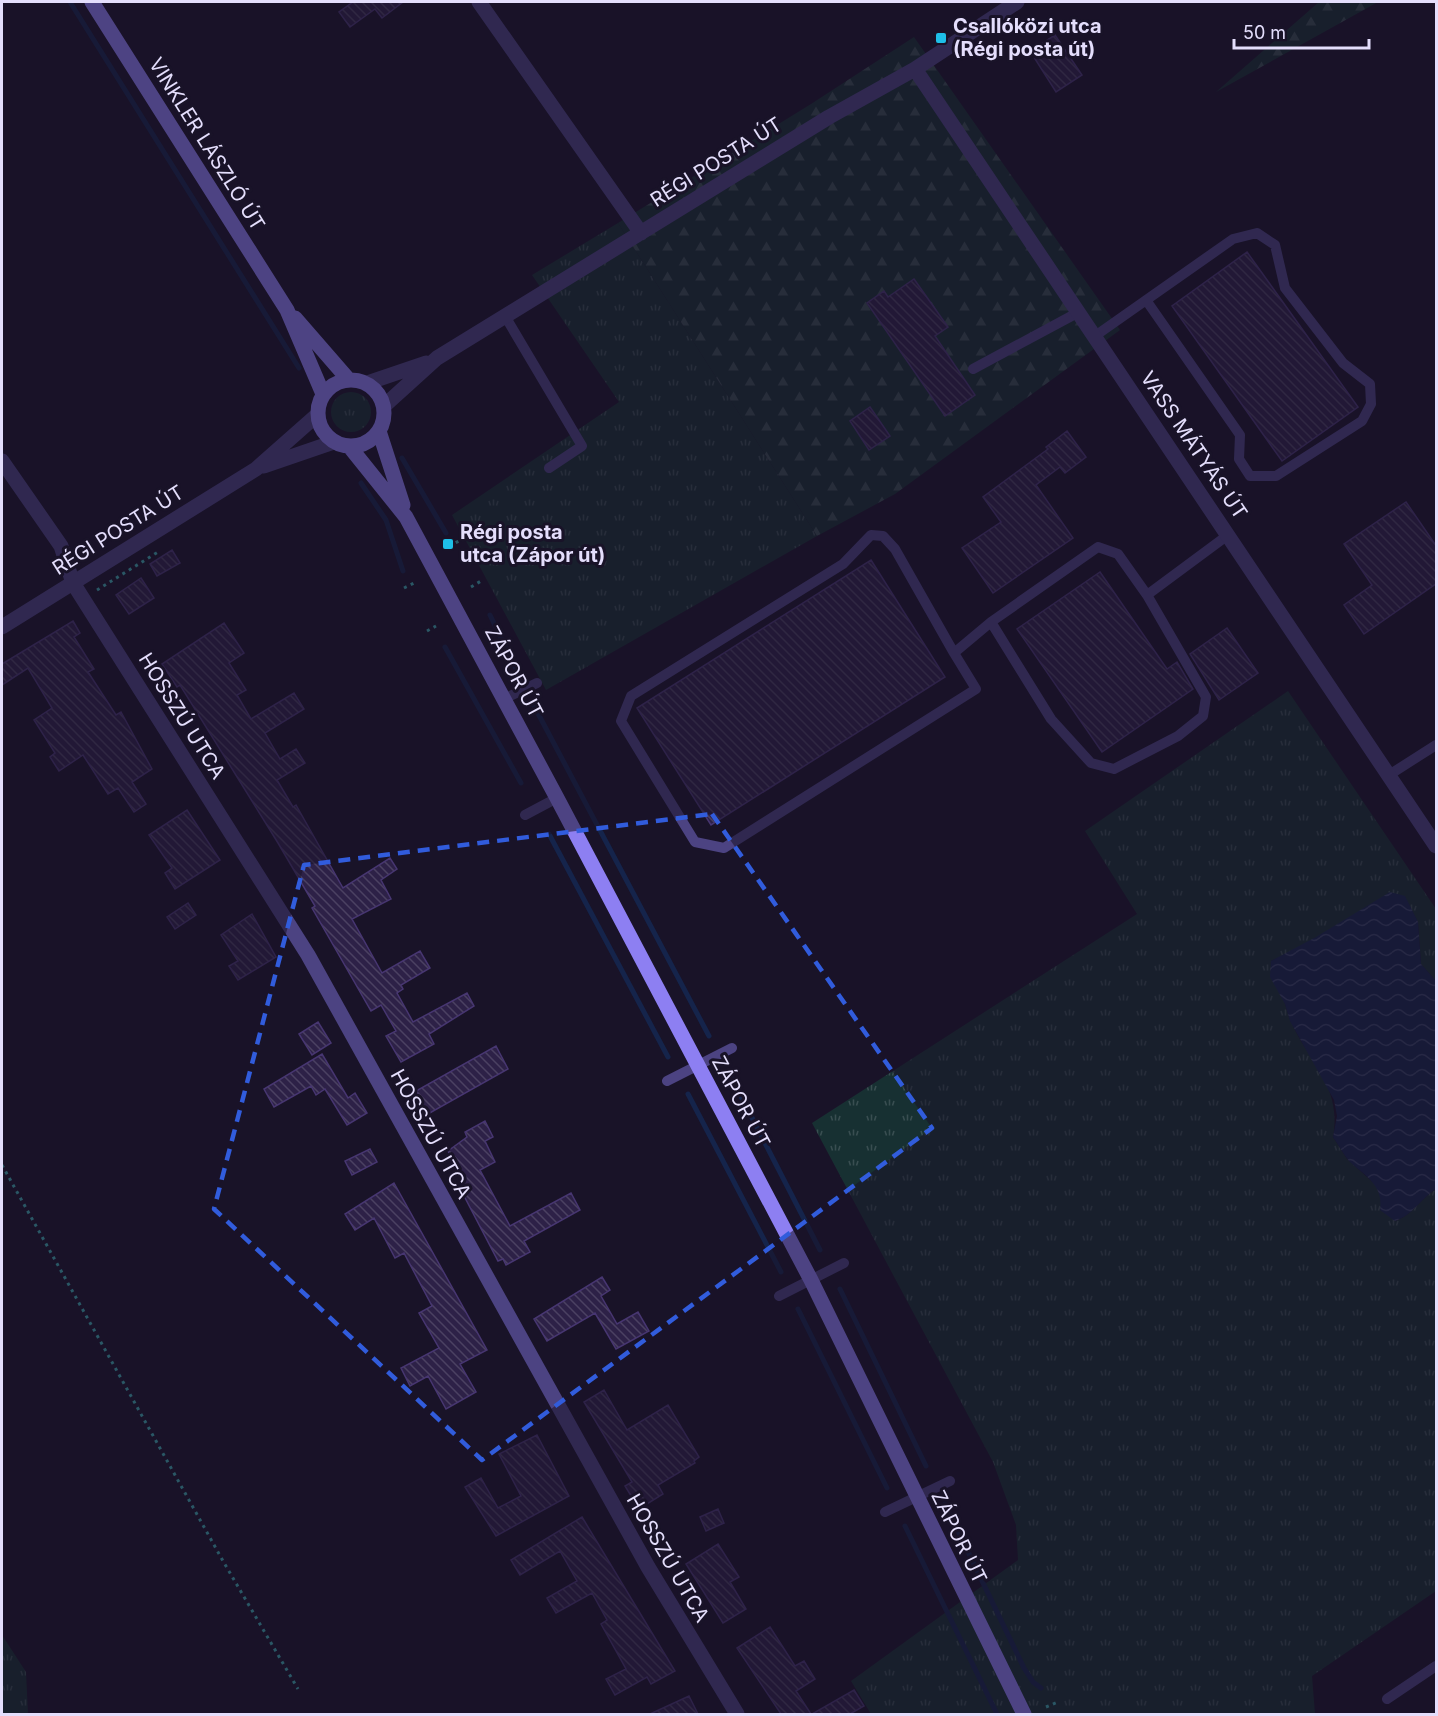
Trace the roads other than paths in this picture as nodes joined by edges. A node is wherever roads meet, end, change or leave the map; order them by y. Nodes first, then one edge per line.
1 (92, 2) edge
2 (479, 2) edge
3 (1017, 2) edge
4 (915, 69) junction
5 (641, 233) junction
6 (1146, 300) junction
7 (287, 310) junction
8 (1079, 312) junction
9 (506, 316) junction
10 (1095, 336) junction
11 (437, 358) junction
12 (972, 369) dead end
13 (348, 379) junction
14 (367, 383) junction
15 (323, 394) junction
16 (384, 406) junction
17 (317, 415) junction
18 (379, 430) junction
19 (341, 444) junction
20 (2, 461) edge
21 (549, 468) dead end
22 (256, 470) junction
23 (406, 517) junction
24 (1228, 535) junction
25 (73, 583) junction
26 (1147, 595) junction
27 (991, 622) junction
28 (2, 627) edge
29 (954, 653) junction
30 (537, 683) dead end
31 (504, 699) junction
32 (1437, 745) edge
33 (1389, 775) junction
34 (557, 798) junction
35 (525, 815) dead end
36 (1437, 846) edge
37 (732, 1048) dead end
38 (698, 1065) junction
39 (667, 1081) dead end
40 (844, 1263) dead end
41 (811, 1280) junction
42 (779, 1296) dead end
43 (950, 1480) dead end
44 (916, 1498) junction
45 (885, 1512) dead end
46 (1437, 1666) edge
47 (1387, 1700) dead end
48 (737, 1714) edge
49 (1024, 1714) edge

1 - 7 street, VINKLER LÁSZLÓ ÚT
2 - 5 street
3 - 4 street, RÉGI POSTA ÚT
4 - 5 street, RÉGI POSTA ÚT
4 - 8 street, VASS MÁTYÁS ÚT
5 - 9 street, RÉGI POSTA ÚT
6 - 6 lane
6 - 10 lane
7 - 13 street, VINKLER LÁSZLÓ ÚT
7 - 15 street, VINKLER LÁSZLÓ ÚT
8 - 10 street, VASS MÁTYÁS ÚT
8 - 12 lane
9 - 11 street, RÉGI POSTA ÚT
9 - 21 lane
10 - 24 street, VASS MÁTYÁS ÚT
11 - 14 street, RÉGI POSTA ÚT
11 - 16 street, RÉGI POSTA ÚT
13 - 14 street
13 - 15 street
14 - 16 street
15 - 17 street
16 - 18 street
17 - 19 street
17 - 22 street, RÉGI POSTA ÚT
18 - 19 street
18 - 23 street, ZÁPOR ÚT
19 - 22 street, RÉGI POSTA ÚT
19 - 23 street, ZÁPOR ÚT
20 - 25 street, HOSSZÚ UTCA
22 - 25 street, RÉGI POSTA ÚT
23 - 31 street, ZÁPOR ÚT
24 - 26 lane
24 - 33 street, VASS MÁTYÁS ÚT
25 - 28 street, RÉGI POSTA ÚT
25 - 48 street, HOSSZÚ UTCA
26 - 27 lane
26 - 27 lane
27 - 29 lane
29 - 29 lane
30 - 31 lane
31 - 34 street, ZÁPOR ÚT
32 - 33 lane
33 - 36 street, VASS MÁTYÁS ÚT
34 - 35 lane
34 - 38 street, ZÁPOR ÚT
37 - 38 lane
38 - 39 lane
38 - 41 street, ZÁPOR ÚT
40 - 41 lane
41 - 42 lane
41 - 44 street, ZÁPOR ÚT
43 - 44 lane
44 - 45 lane
44 - 49 street, ZÁPOR ÚT
46 - 47 lane

